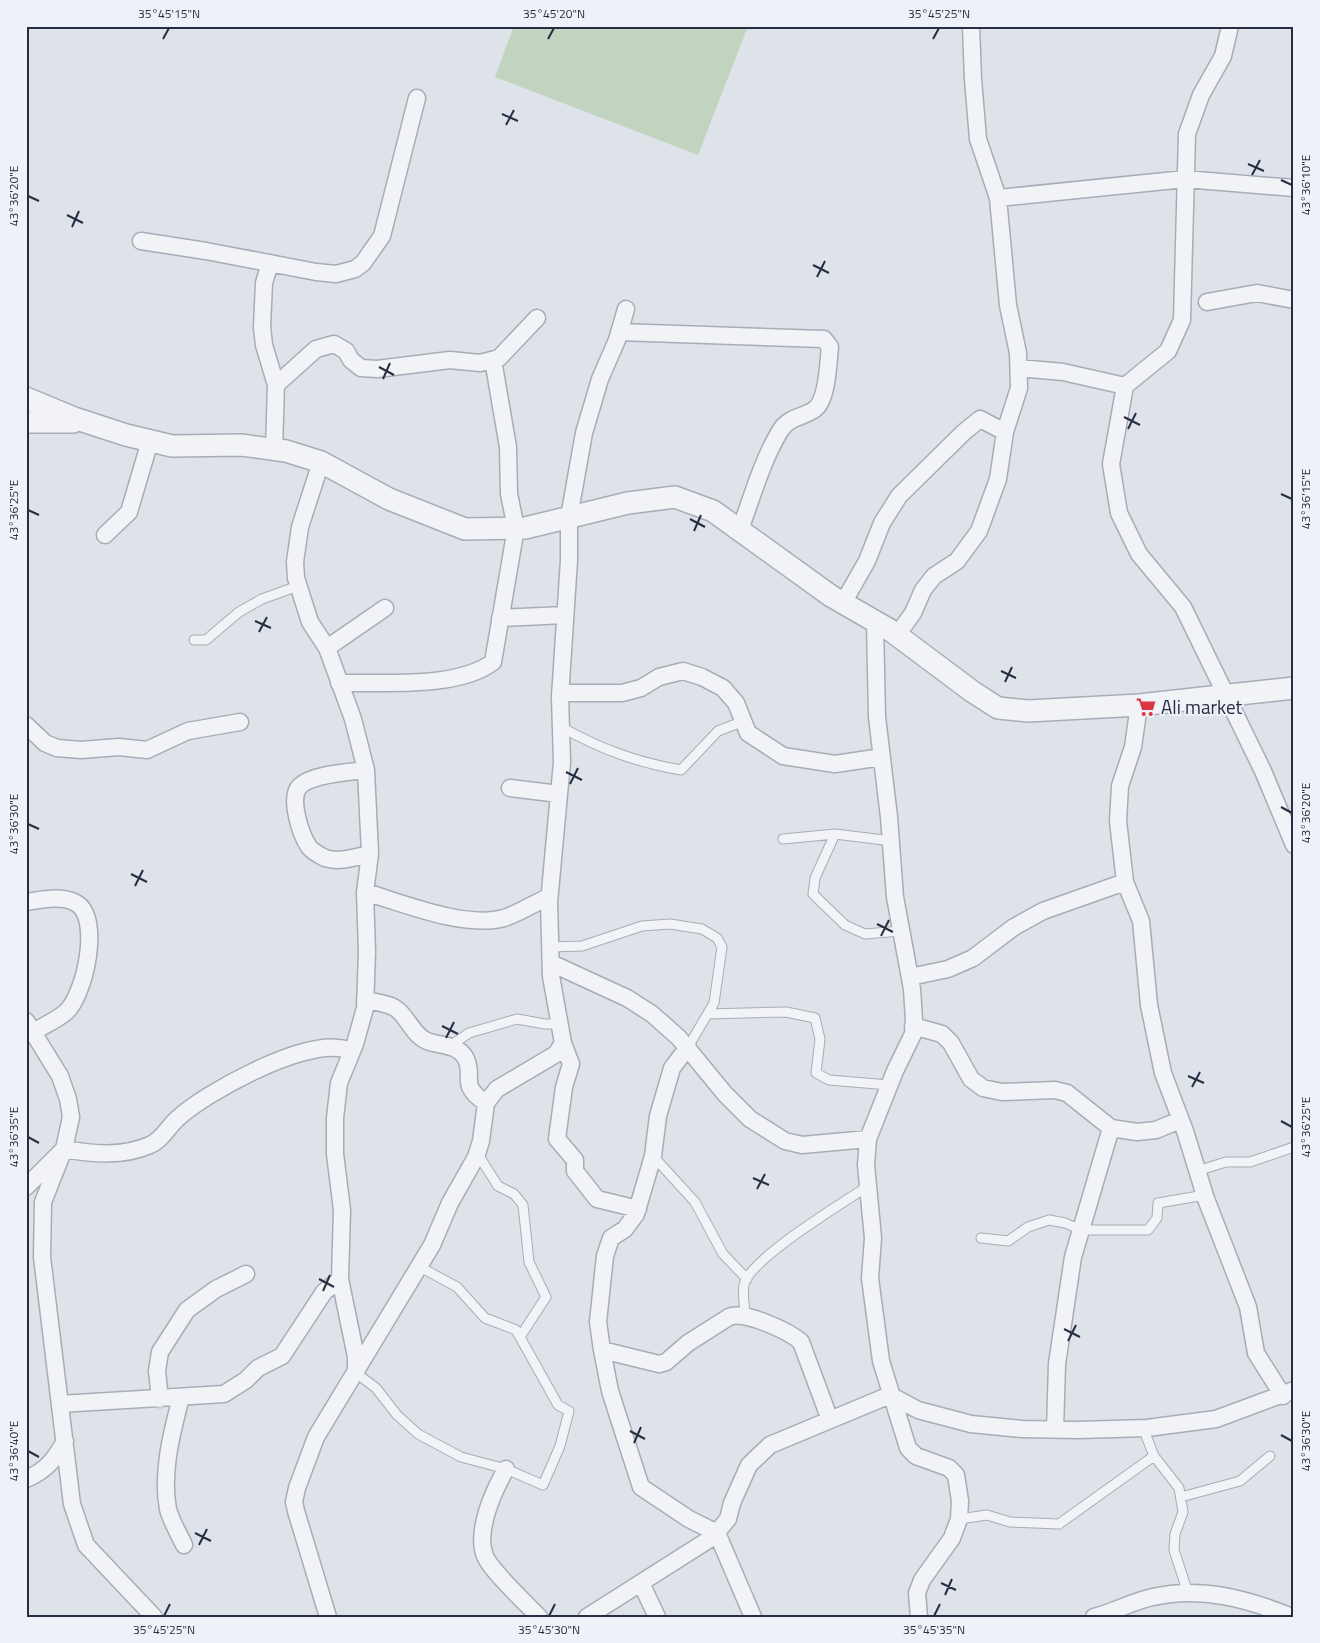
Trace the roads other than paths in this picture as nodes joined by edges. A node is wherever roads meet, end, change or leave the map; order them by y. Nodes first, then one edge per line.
1 (971, 26) edge
2 (1230, 26) edge
3 (417, 98) dead end
4 (1185, 179) junction
5 (1294, 188) edge
6 (998, 198) junction
7 (141, 241) dead end
8 (270, 263) junction
9 (1294, 300) edge
10 (1207, 302) dead end
11 (626, 310) dead end
12 (537, 318) dead end
13 (619, 332) junction
14 (494, 360) junction
15 (1019, 368) junction
16 (276, 385) junction
17 (1125, 386) junction
18 (26, 398) edge
19 (26, 422) edge
20 (86, 422) junction
21 (1005, 432) junction
22 (150, 441) junction
23 (274, 449) junction
24 (321, 462) junction
25 (569, 517) junction
26 (516, 528) junction
27 (740, 530) junction
28 (105, 534) dead end
29 (298, 586) junction
30 (843, 603) junction
31 (385, 608) dead end
32 (565, 615) junction
33 (500, 618) junction
34 (875, 622) junction
35 (897, 635) junction
36 (194, 640) dead end
37 (327, 648) junction
38 (340, 683) junction
39 (1294, 688) edge
40 (560, 692) junction
41 (1225, 696) junction
42 (1138, 705) junction
43 (744, 721) junction
44 (240, 722) dead end
45 (26, 725) edge
46 (561, 727) junction
47 (882, 757) junction
48 (366, 770) junction
49 (510, 788) dead end
50 (559, 794) junction
51 (835, 834) junction
52 (783, 839) dead end
53 (892, 842) junction
54 (1294, 845) edge
55 (370, 854) junction
56 (1125, 882) junction
57 (364, 892) junction
58 (550, 897) junction
59 (26, 902) edge
60 (901, 930) junction
61 (550, 947) junction
62 (551, 963) junction
63 (910, 976) junction
64 (365, 1000) junction
65 (708, 1014) junction
66 (561, 1024) junction
67 (30, 1026) edge
68 (913, 1026) junction
69 (563, 1043) junction
70 (450, 1046) junction
71 (688, 1047) junction
72 (352, 1051) junction
73 (889, 1084) junction
74 (486, 1103) junction
75 (1180, 1120) junction
76 (1111, 1128) junction
77 (868, 1139) junction
78 (1294, 1147) edge
79 (64, 1149) junction
80 (477, 1153) junction
81 (653, 1156) junction
82 (1197, 1171) junction
83 (868, 1186) junction
84 (26, 1187) edge
85 (1205, 1195) junction
86 (638, 1209) junction
87 (1081, 1230) junction
88 (981, 1238) dead end
89 (420, 1267) junction
90 (246, 1274) dead end
91 (340, 1279) junction
92 (747, 1279) junction
93 (745, 1316) junction
94 (520, 1337) junction
95 (602, 1350) junction
96 (356, 1373) junction
97 (1289, 1393) edge
98 (890, 1395) junction
99 (181, 1397) junction
100 (160, 1399) junction
101 (60, 1404) junction
102 (830, 1420) junction
103 (1143, 1428) junction
104 (1055, 1430) junction
105 (65, 1441) junction
106 (1154, 1456) junction
107 (1270, 1456) dead end
108 (506, 1468) junction
109 (26, 1479) edge
110 (1181, 1497) junction
111 (959, 1519) junction
112 (717, 1533) junction
113 (184, 1545) dead end
114 (641, 1583) junction
115 (1188, 1593) junction
116 (154, 1617) edge
117 (328, 1617) edge
118 (539, 1617) edge
119 (587, 1617) edge
120 (658, 1617) edge
121 (753, 1617) edge
122 (919, 1617) edge
123 (1094, 1617) edge
124 (1292, 1617) edge

1 - 6 street
2 - 4 street
3 - 8 street
4 - 5 street
4 - 6 street
4 - 17 street
6 - 15 street
7 - 8 street
8 - 16 street
9 - 10 street
11 - 13 street
12 - 14 street
13 - 25 street
13 - 27 street
14 - 16 street
14 - 26 street
15 - 17 street
15 - 21 street
16 - 23 street
17 - 41 street
18 - 20 street
19 - 20 street
20 - 22 street
21 - 30 street
21 - 35 street
22 - 23 street
22 - 28 street
23 - 24 street
24 - 26 street
24 - 29 street
25 - 26 street
25 - 27 street
25 - 32 street
26 - 33 street
27 - 30 street
29 - 36 lane
29 - 37 street
30 - 34 street
31 - 37 street
32 - 33 street
32 - 40 street
33 - 38 street
34 - 35 street
34 - 47 street
35 - 42 street
37 - 38 street
38 - 48 street
39 - 41 street
40 - 43 street
40 - 46 street
41 - 42 street
41 - 54 street
42 - 56 street
43 - 46 lane
43 - 47 street
44 - 45 street
46 - 50 street
47 - 53 street
48 - 55 street
48 - 55 street
49 - 50 street
50 - 58 street
51 - 52 lane
51 - 53 lane
51 - 60 lane
53 - 60 street
55 - 57 street
56 - 63 street
56 - 75 street
57 - 58 street
57 - 64 street
58 - 61 street
59 - 67 street
60 - 63 street
61 - 62 street
61 - 65 lane
62 - 66 street
62 - 71 street
63 - 68 street
64 - 70 street
64 - 72 street
65 - 71 lane
65 - 73 lane
66 - 69 street
66 - 70 lane
67 - 79 street
68 - 73 street
68 - 76 street
69 - 74 street
69 - 86 street
70 - 74 street
71 - 77 street
71 - 81 street
72 - 79 street
72 - 91 street
73 - 77 street
74 - 80 street
75 - 76 street
75 - 82 street
76 - 87 street
77 - 83 street
78 - 82 lane
79 - 84 street
79 - 101 street
80 - 89 street
80 - 94 lane
81 - 86 street
81 - 92 lane
82 - 85 street
83 - 92 lane
83 - 98 street
85 - 87 lane
85 - 97 street
86 - 95 street
87 - 88 lane
87 - 104 street
89 - 94 lane
89 - 96 street
90 - 100 street
91 - 96 street
91 - 99 street
92 - 93 lane
93 - 95 street
93 - 102 street
94 - 108 lane
95 - 112 street
96 - 108 lane
96 - 117 street
97 - 103 street
98 - 102 street
98 - 104 street
98 - 111 street
99 - 100 street
99 - 113 street
100 - 101 street
101 - 105 street
102 - 112 street
103 - 104 street
103 - 106 lane
105 - 109 street
105 - 116 street
106 - 110 lane
106 - 111 lane
107 - 110 lane
108 - 118 street
110 - 115 lane
111 - 122 street
112 - 114 street
112 - 121 street
114 - 119 street
114 - 120 street
115 - 123 street
115 - 124 street

